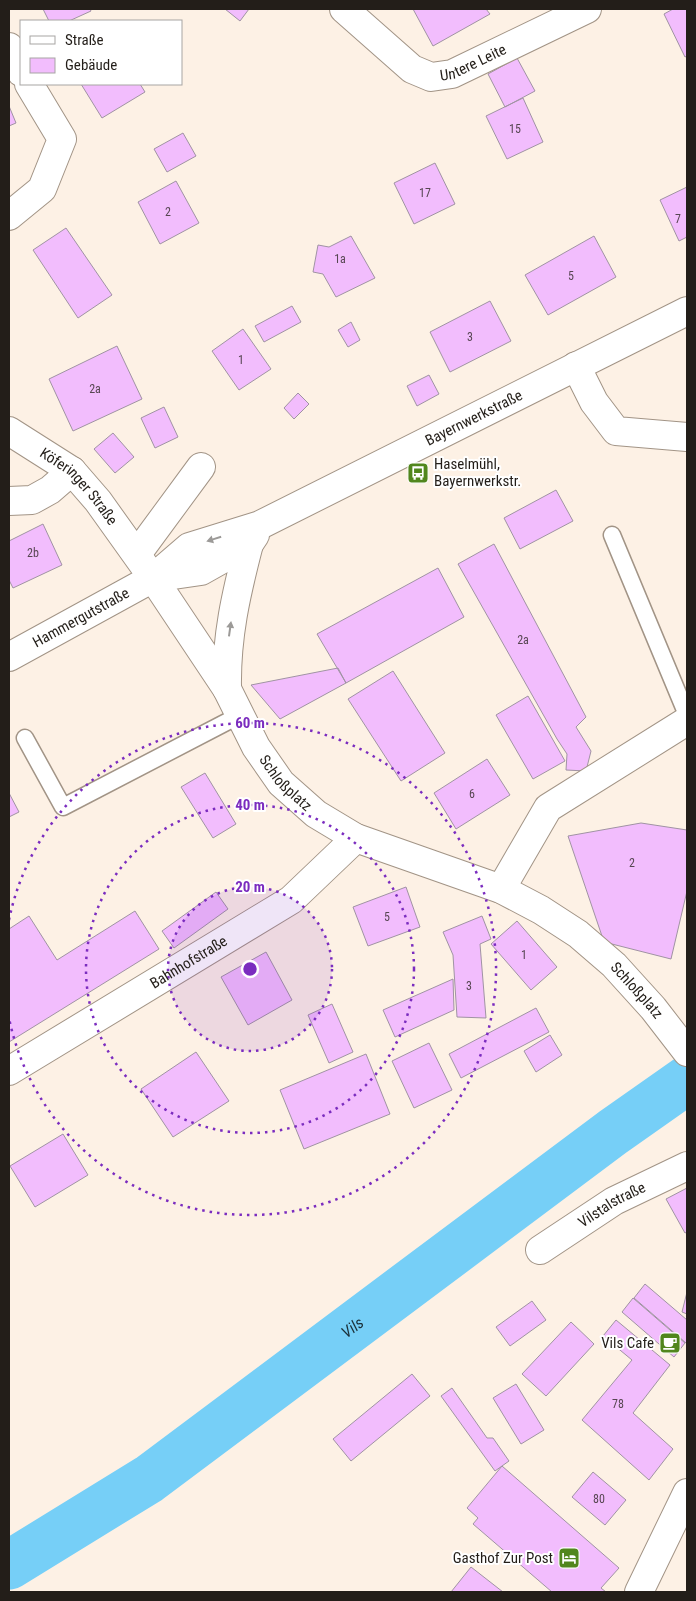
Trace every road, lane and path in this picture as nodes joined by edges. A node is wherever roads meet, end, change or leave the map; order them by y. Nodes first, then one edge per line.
1 (344, 9) edge
2 (586, 9) edge
3 (9, 47) edge
4 (20, 70) edge
5 (29, 85) edge
6 (9, 216) edge
7 (687, 311) edge
8 (576, 366) junction
9 (9, 431) edge
10 (687, 437) edge
11 (201, 467) dead end
12 (72, 472) junction
13 (9, 501) edge
14 (255, 535) junction
15 (612, 535) dead end
16 (137, 554) junction
17 (153, 578) junction
18 (9, 657) edge
19 (227, 689) junction
20 (240, 715) junction
21 (687, 715) edge
22 (687, 721) edge
23 (26, 738) dead end
24 (356, 838) junction
25 (501, 889) junction
26 (687, 1052) edge
27 (9, 1070) edge
28 (687, 1166) edge
29 (540, 1250) dead end
30 (687, 1493) edge
31 (639, 1592) edge

1 - 2 street, Untere Leite
3 - 4 street
5 - 6 street
7 - 8 street, Bayernwerkstraße
8 - 10 street
8 - 14 street, Bayernwerkstraße
9 - 12 street, Köferinger Straße
11 - 16 street
12 - 13 street
12 - 16 street, Köferinger Straße
14 - 17 street, Bayernwerkstraße
19 -> 14 street
15 - 21 lane
16 - 17 street, Schloßplatz
17 - 18 street, Hammergutstraße
17 - 19 street, Schloßplatz
19 - 20 street, Schloßplatz
20 - 23 lane
20 - 24 street, Schloßplatz
22 - 25 street
24 - 25 street, Schloßplatz
24 - 27 street, Bahnhofstraße
25 - 26 street, Schloßplatz
28 - 29 street, Vilstalstraße
30 - 31 street

